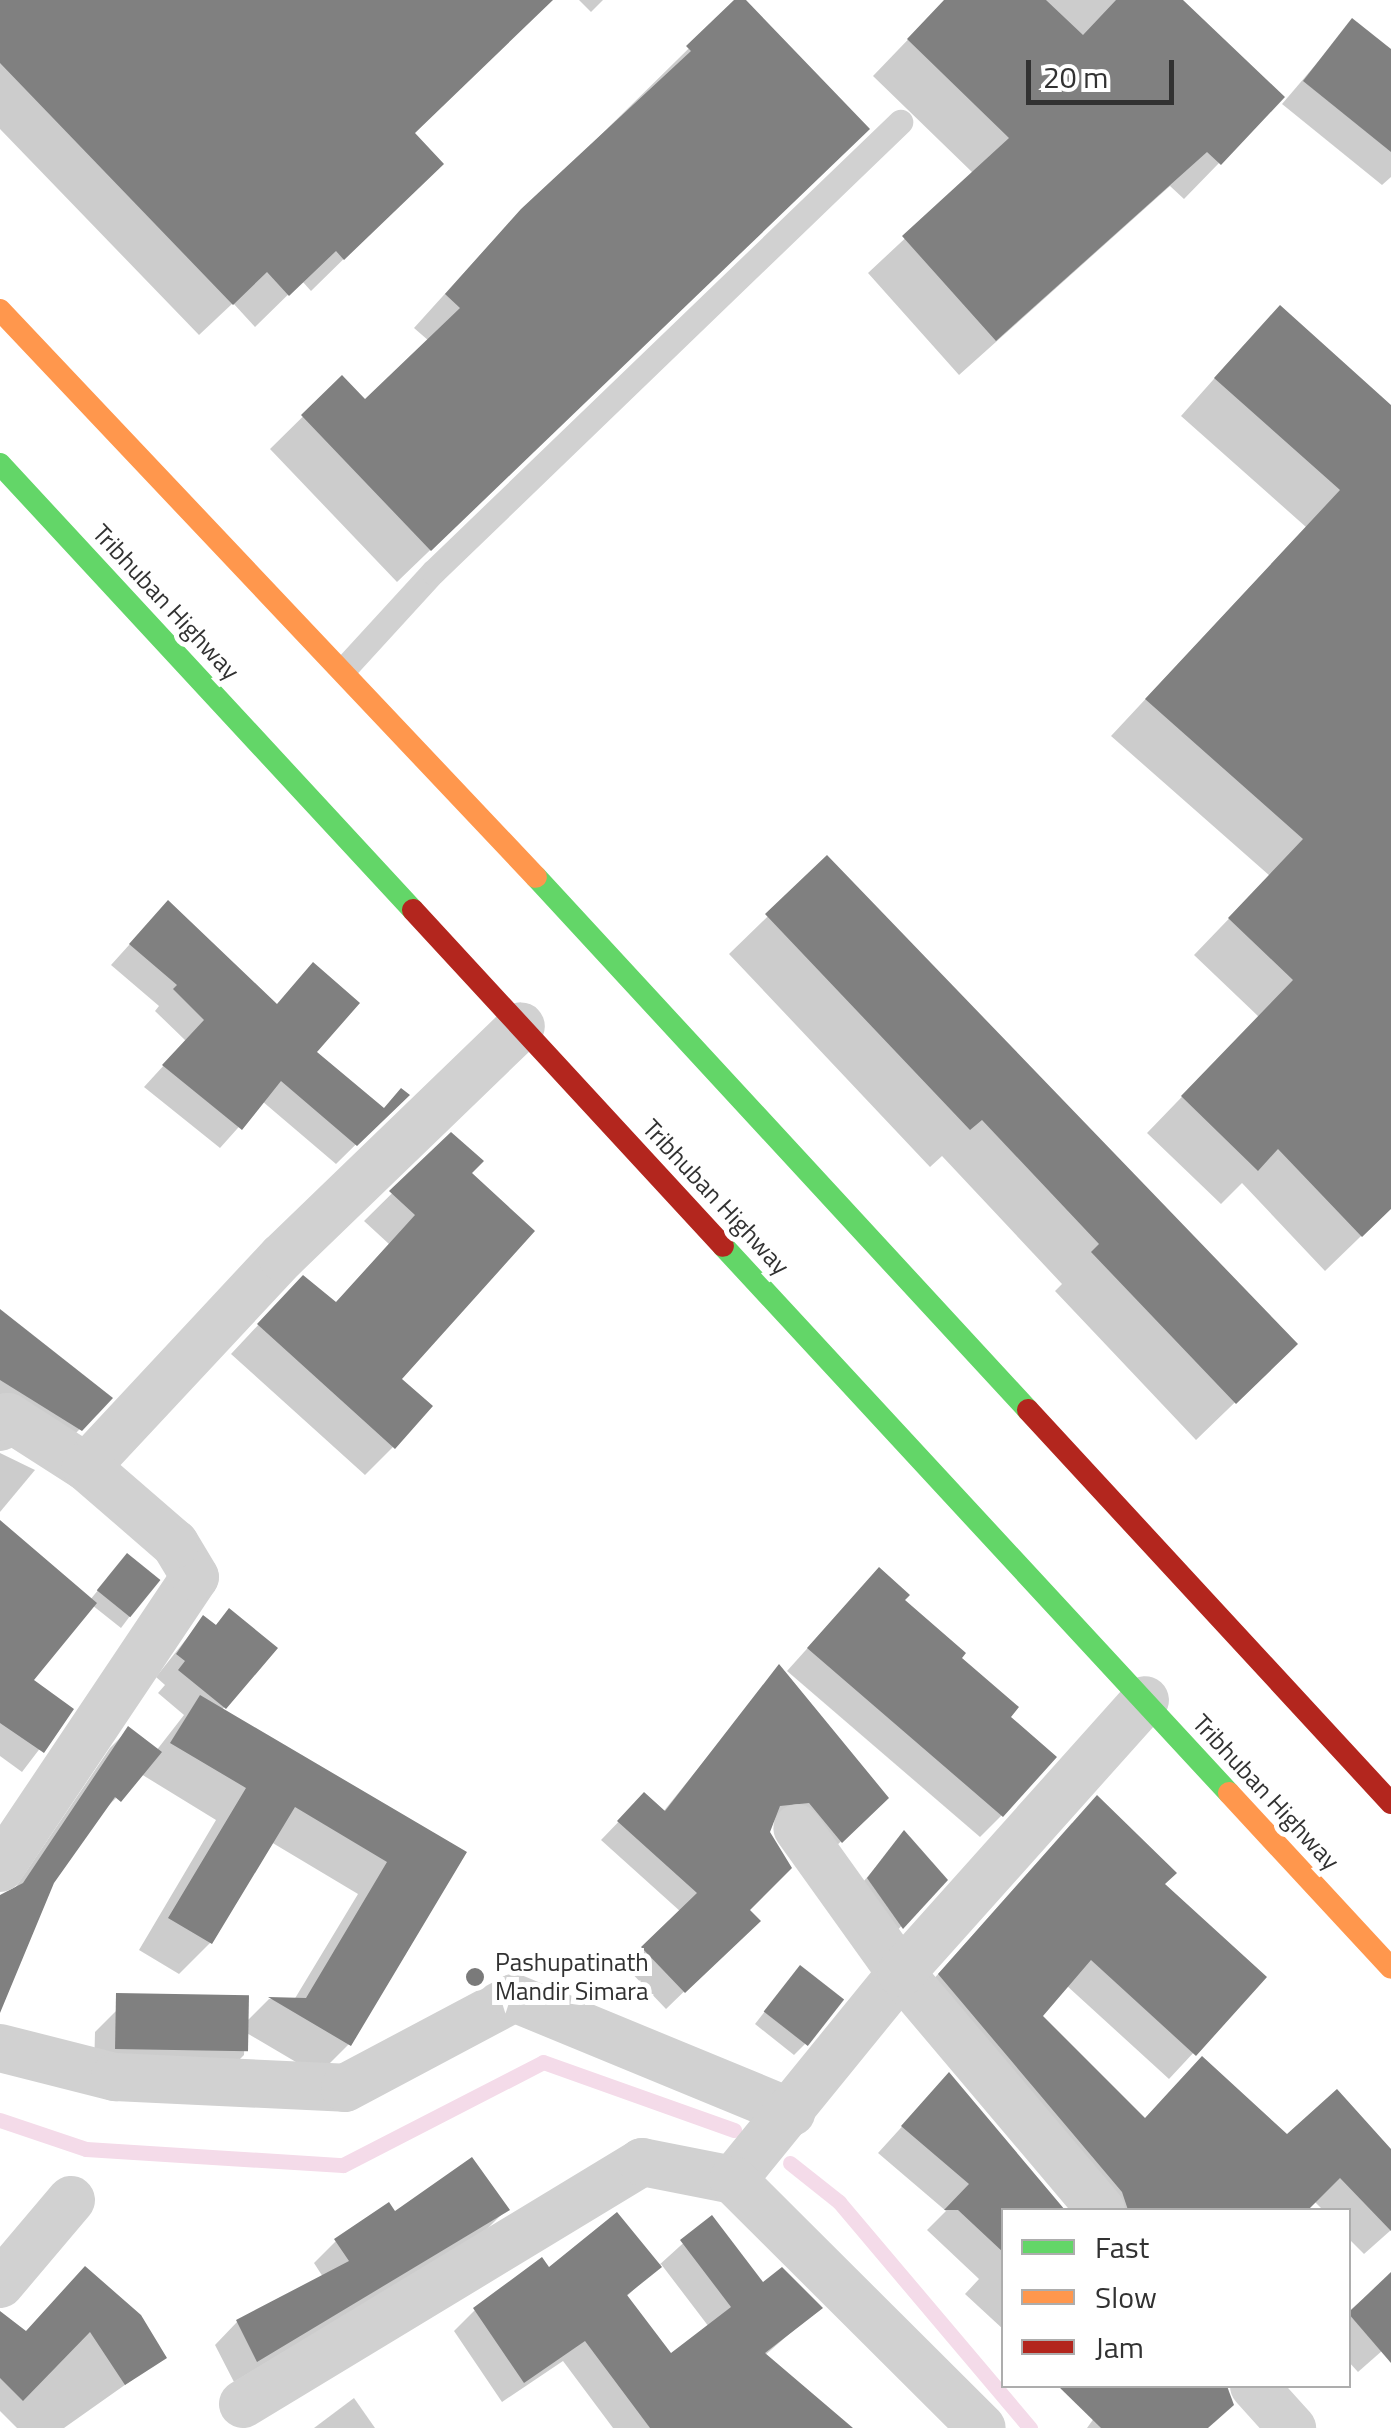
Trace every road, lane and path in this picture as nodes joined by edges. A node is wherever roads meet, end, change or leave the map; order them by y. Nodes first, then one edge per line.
1 (900, 122) dead end
2 (0, 310) edge
3 (0, 464) edge
4 (344, 670) junction
5 (521, 1026) junction
6 (0, 1427) edge
7 (86, 1467) junction
8 (1145, 1700) junction
9 (1391, 1803) edge
10 (797, 1828) dead end
11 (0, 1868) edge
12 (1391, 1968) edge
13 (902, 1973) junction
14 (0, 2048) edge
15 (792, 2112) junction
16 (733, 2180) junction
17 (71, 2200) dead end
18 (1099, 2208) edge
19 (0, 2284) edge
20 (1256, 2388) edge
21 (243, 2404) dead end
22 (982, 2428) edge
23 (1292, 2428) edge

1 - 4 lane
2 - 4 highway
3 - 5 highway, Tribhuban Highway
4 - 9 highway
5 - 7 street
5 - 8 highway, Tribhuban Highway
6 - 7 street
7 - 11 street
8 - 12 highway, Tribhuban Highway
8 - 13 street
10 - 13 street
13 - 15 street
13 - 18 street
14 - 15 street
15 - 16 street
16 - 21 street
16 - 22 street
17 - 19 street
20 - 23 street

